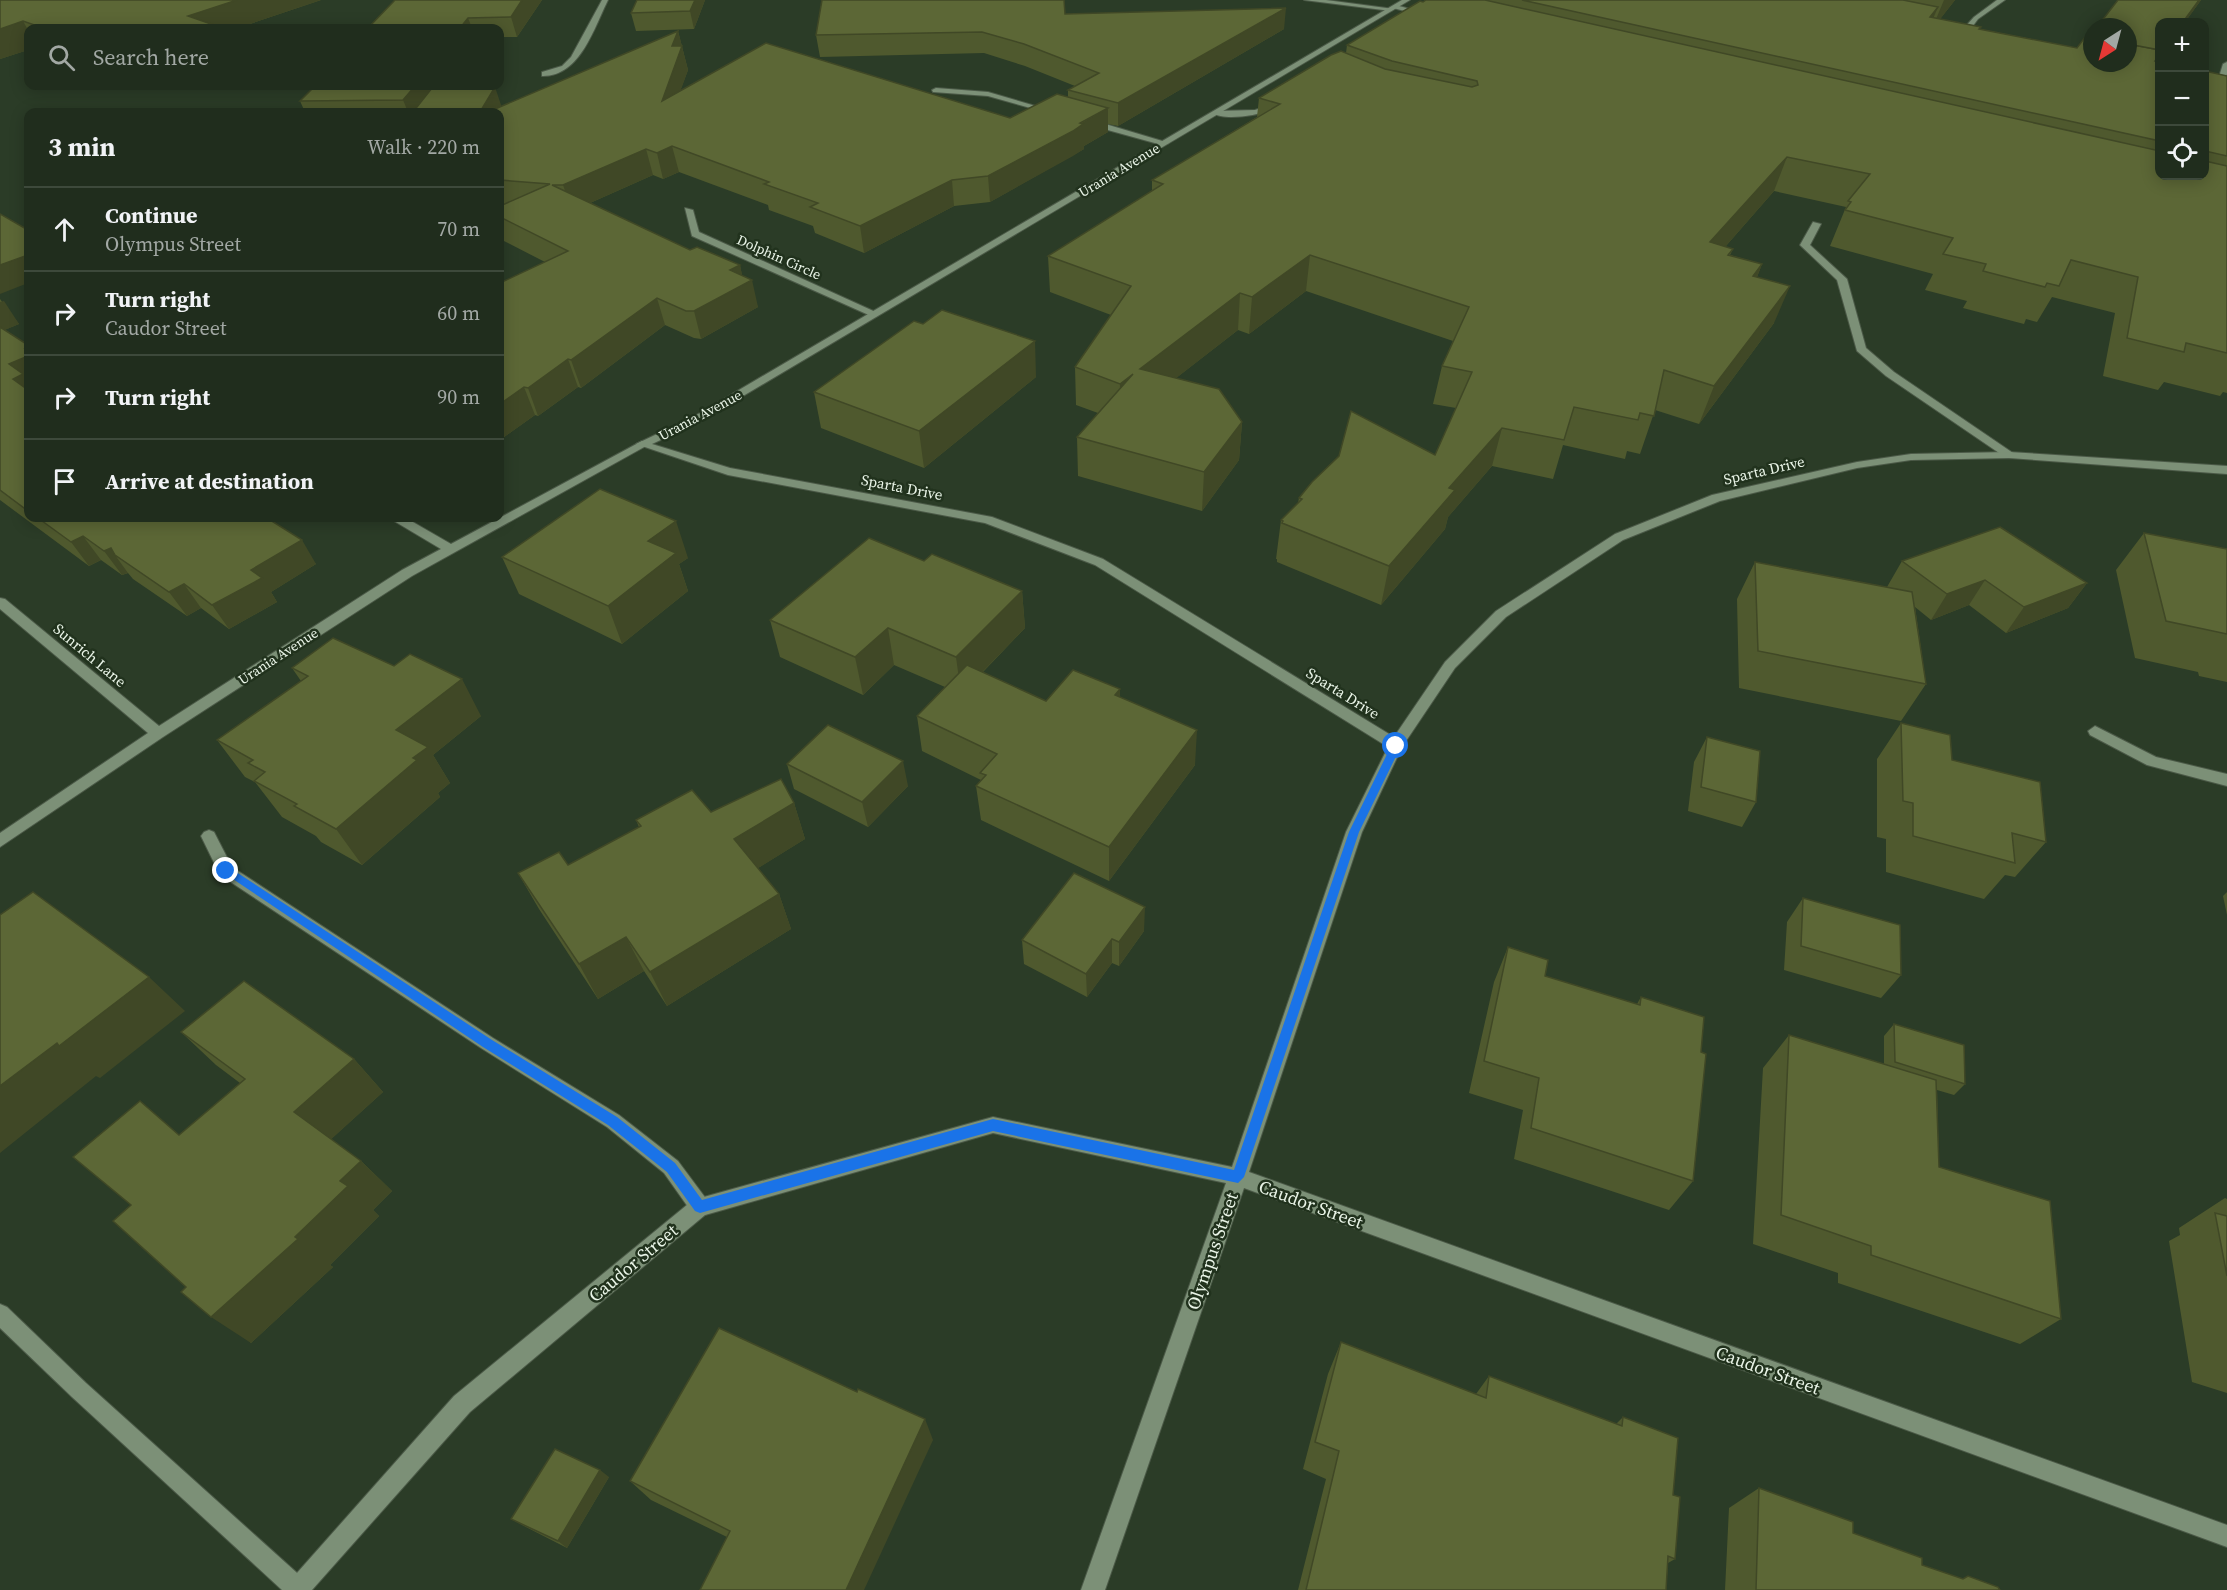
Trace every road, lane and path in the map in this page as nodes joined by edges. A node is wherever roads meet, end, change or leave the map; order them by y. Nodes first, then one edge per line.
1 (605, 0) edge
2 (1307, 0) edge
3 (1407, 0) edge
4 (2002, 0) edge
5 (1393, 8) junction
6 (1430, 15) edge
7 (1947, 39) edge
8 (1958, 41) junction
9 (1969, 43) edge
10 (2227, 64) edge
11 (545, 74) dead end
12 (936, 90) dead end
13 (2209, 93) edge
14 (2216, 94) junction
15 (2227, 96) edge
16 (1287, 99) edge
17 (1216, 113) junction
18 (1065, 115) edge
19 (1076, 118) edge
20 (1164, 143) junction
21 (688, 210) dead end
22 (1815, 224) dead end
23 (875, 314) junction
24 (642, 444) junction
25 (2010, 455) junction
26 (2227, 470) edge
27 (504, 518) edge
28 (405, 522) edge
29 (497, 522) edge
30 (449, 548) junction
31 (0, 602) edge
32 (2095, 731) dead end
33 (158, 733) junction
34 (1396, 746) junction
35 (2227, 780) edge
36 (209, 836) dead end
37 (0, 841) edge
38 (1238, 1177) junction
39 (700, 1207) junction
40 (0, 1314) edge
41 (2227, 1536) edge
42 (297, 1590) edge
43 (1094, 1590) edge

1 - 11 street
2 - 5 street
3 - 5 street, Urania Avenue
4 - 8 street
5 - 6 street
5 - 17 street, Urania Avenue
7 - 8 street
8 - 9 street
10 - 14 street
12 - 18 street
13 - 14 street
14 - 15 street
16 - 17 street
17 - 20 street, Urania Avenue
19 - 20 street
20 - 23 street, Urania Avenue
21 - 23 street, Dolphin Circle
22 - 25 street
23 - 24 street, Urania Avenue
24 - 27 street, Urania Avenue
24 - 34 street, Sparta Drive
25 - 26 street, Sparta Drive
25 - 34 street, Sparta Drive
28 - 30 street
29 - 30 street, Urania Avenue
30 - 33 street, Urania Avenue
31 - 33 street, Sunrich Lane
32 - 35 street
33 - 37 street, Urania Avenue
34 - 38 street, Olympus Street
36 - 39 street
38 - 39 street, Caudor Street
38 - 41 street, Caudor Street
38 - 43 street, Olympus Street
39 - 42 street, Caudor Street
40 - 42 street

